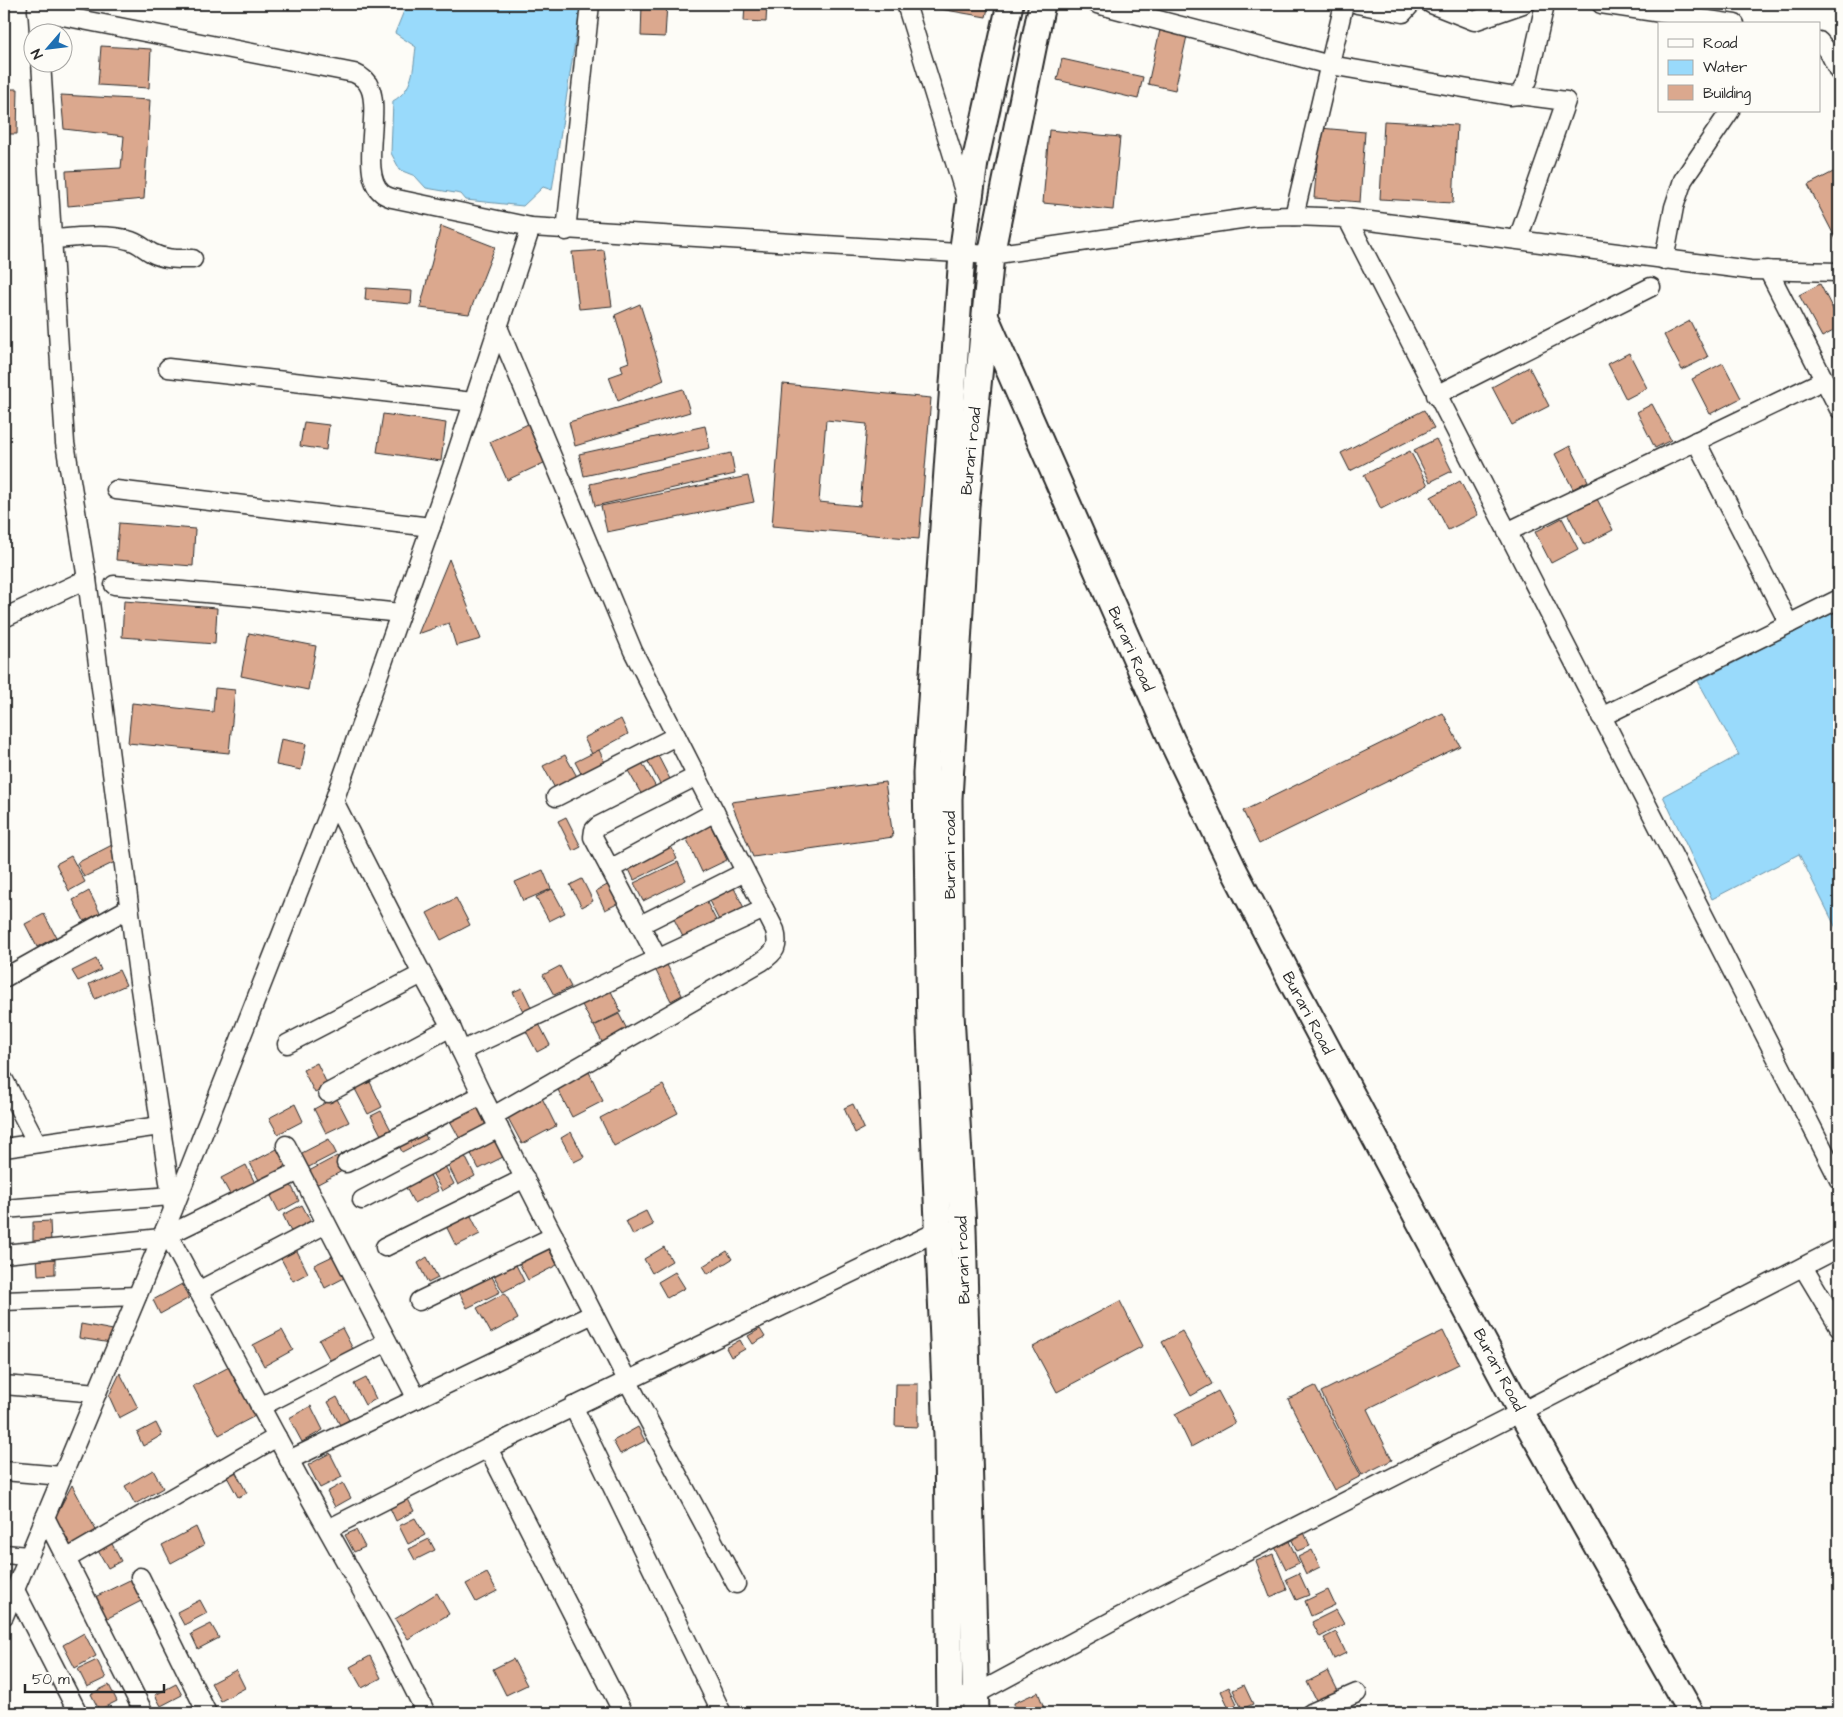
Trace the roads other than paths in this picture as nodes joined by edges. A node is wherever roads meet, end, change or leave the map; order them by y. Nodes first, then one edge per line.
1 (590, 4) edge
2 (906, 4) edge
3 (1010, 4) edge
4 (1042, 4) edge
5 (1097, 4) edge
6 (1344, 4) edge
7 (1357, 4) edge
8 (1411, 4) edge
9 (1431, 4) edge
10 (1523, 4) edge
11 (1545, 4) edge
12 (1601, 4) edge
13 (37, 7) edge
14 (38, 22) edge
15 (1722, 22) edge
16 (1820, 42) edge
17 (1330, 65) junction
18 (1838, 67) edge
19 (42, 72) edge
20 (1519, 95) junction
21 (1729, 112) edge
22 (968, 206) junction
23 (1294, 216) junction
24 (1347, 218) junction
25 (531, 227) junction
26 (566, 231) junction
27 (52, 239) junction
28 (1518, 240) junction
29 (962, 254) junction
30 (991, 255) junction
31 (193, 259) dead end
32 (1664, 260) junction
33 (1768, 270) junction
34 (1839, 272) edge
35 (1651, 287) dead end
36 (958, 302) junction
37 (985, 316) junction
38 (498, 328) junction
39 (168, 368) dead end
40 (1824, 380) junction
41 (1436, 394) junction
42 (474, 402) junction
43 (1839, 409) edge
44 (1696, 441) junction
45 (116, 490) dead end
46 (431, 527) junction
47 (1507, 532) junction
48 (87, 579) junction
49 (114, 585) dead end
50 (1839, 599) edge
51 (400, 613) junction
52 (4, 618) edge
53 (1789, 624) junction
54 (1601, 717) junction
55 (676, 736) junction
56 (696, 776) junction
57 (556, 797) dead end
58 (334, 800) junction
59 (715, 812) junction
60 (610, 869) junction
61 (745, 872) junction
62 (129, 908) junction
63 (764, 909) junction
64 (640, 925) junction
65 (658, 959) junction
66 (422, 974) junction
67 (4, 978) edge
68 (451, 1027) junction
69 (287, 1044) dead end
70 (461, 1052) junction
71 (4, 1080) edge
72 (328, 1093) dead end
73 (482, 1096) junction
74 (496, 1122) junction
75 (160, 1126) junction
76 (37, 1143) junction
77 (286, 1145) dead end
78 (4, 1148) edge
79 (346, 1164) dead end
80 (299, 1171) junction
81 (525, 1178) junction
82 (1839, 1180) edge
83 (362, 1200) dead end
84 (172, 1203) junction
85 (4, 1209) edge
86 (326, 1224) junction
87 (963, 1228) junction
88 (938, 1231) junction
89 (164, 1234) junction
90 (554, 1236) junction
91 (386, 1248) dead end
92 (1839, 1248) edge
93 (4, 1254) edge
94 (1803, 1267) junction
95 (198, 1291) junction
96 (137, 1296) junction
97 (4, 1301) edge
98 (419, 1301) dead end
99 (593, 1314) junction
100 (1839, 1326) edge
101 (387, 1342) junction
102 (626, 1380) junction
103 (4, 1385) edge
104 (97, 1393) junction
105 (417, 1399) junction
106 (573, 1406) junction
107 (260, 1407) junction
108 (1521, 1412) junction
109 (277, 1437) junction
110 (488, 1448) junction
111 (289, 1460) junction
112 (4, 1471) edge
113 (62, 1476) junction
114 (45, 1518) junction
115 (328, 1529) junction
116 (4, 1554) edge
117 (29, 1556) junction
118 (66, 1560) junction
119 (140, 1577) dead end
120 (736, 1584) dead end
121 (15, 1590) junction
122 (4, 1616) edge
123 (1357, 1693) dead end
124 (976, 1704) edge
125 (950, 1706) edge
126 (78, 1713) edge
127 (144, 1713) edge
128 (207, 1713) edge
129 (426, 1713) edge
130 (623, 1713) edge
131 (722, 1713) edge
132 (1311, 1713) edge
133 (1691, 1713) edge

1 - 26 street
2 - 22 street
3 - 22 main road, Burari road
4 - 30 main road, Burari road
5 - 17 street
6 - 17 street
7 - 8 street
9 - 10 street
11 - 20 street
12 - 15 street
13 - 14 street
13 - 25 street
16 - 18 street
17 - 20 street
17 - 23 street
19 - 27 street
20 - 28 street
21 - 32 street
22 - 29 main road, Burari road
23 - 24 street
23 - 30 street
24 - 28 street
24 - 41 street
25 - 26 street
25 - 38 street
26 - 29 street
27 - 31 street
27 - 48 street
28 - 32 street
29 - 30 street
29 - 36 main road, Burari road
30 - 37 main road, Burari road
32 - 33 street
33 - 34 street
33 - 40 street
35 - 41 street
36 - 37 main road
36 - 88 main road, Burari road
37 - 87 main road, Burari road
37 - 108 main road, Burari Road
38 - 42 street
38 - 55 street
39 - 42 street
40 - 43 street
40 - 44 street
41 - 47 street
42 - 46 street
44 - 47 street
44 - 53 street
45 - 46 street
46 - 51 street
47 - 54 street
48 - 52 street
48 - 62 street
49 - 51 street
50 - 53 street
51 - 58 street
53 - 54 street
54 - 82 street
55 - 56 street
55 - 57 street
56 - 59 street
56 - 60 street
58 - 66 street
58 - 84 street
59 - 60 street
59 - 61 street
60 - 64 street
61 - 63 street
61 - 64 street
62 - 67 street
62 - 75 street
63 - 65 street
63 - 74 street
64 - 65 street
65 - 70 street
66 - 68 street
66 - 69 street
68 - 70 street
68 - 72 street
70 - 73 street
71 - 76 street
73 - 74 street
73 - 79 street
74 - 81 street
74 - 83 street
75 - 76 street
75 - 84 street
76 - 78 street
77 - 80 street
80 - 86 street
80 - 89 street
81 - 90 street
81 - 91 street
84 - 85 street
84 - 89 street
86 - 95 street
86 - 101 street
87 - 88 street
87 - 124 main road, Burari road
88 - 102 street
88 - 125 main road, Burari road
89 - 93 street
89 - 95 street
89 - 96 street
90 - 98 street
90 - 99 street
92 - 94 street
94 - 100 street
94 - 108 street
95 - 107 street
96 - 97 street
96 - 104 street
99 - 102 street
99 - 105 street
101 - 105 street
101 - 107 street
102 - 106 street
102 - 120 street
103 - 104 street
104 - 113 street
105 - 111 street
106 - 110 street
106 - 131 street
107 - 109 street
108 - 124 street
108 - 133 main road, Burari Road
109 - 111 street
109 - 118 street
110 - 115 street
110 - 130 street
111 - 115 street
112 - 113 street
113 - 114 street
114 - 117 street
114 - 118 street
115 - 129 street
116 - 117 street
117 - 121 street
118 - 127 street
119 - 128 street
121 - 122 street
121 - 126 street
123 - 132 street
124 - 125 street

